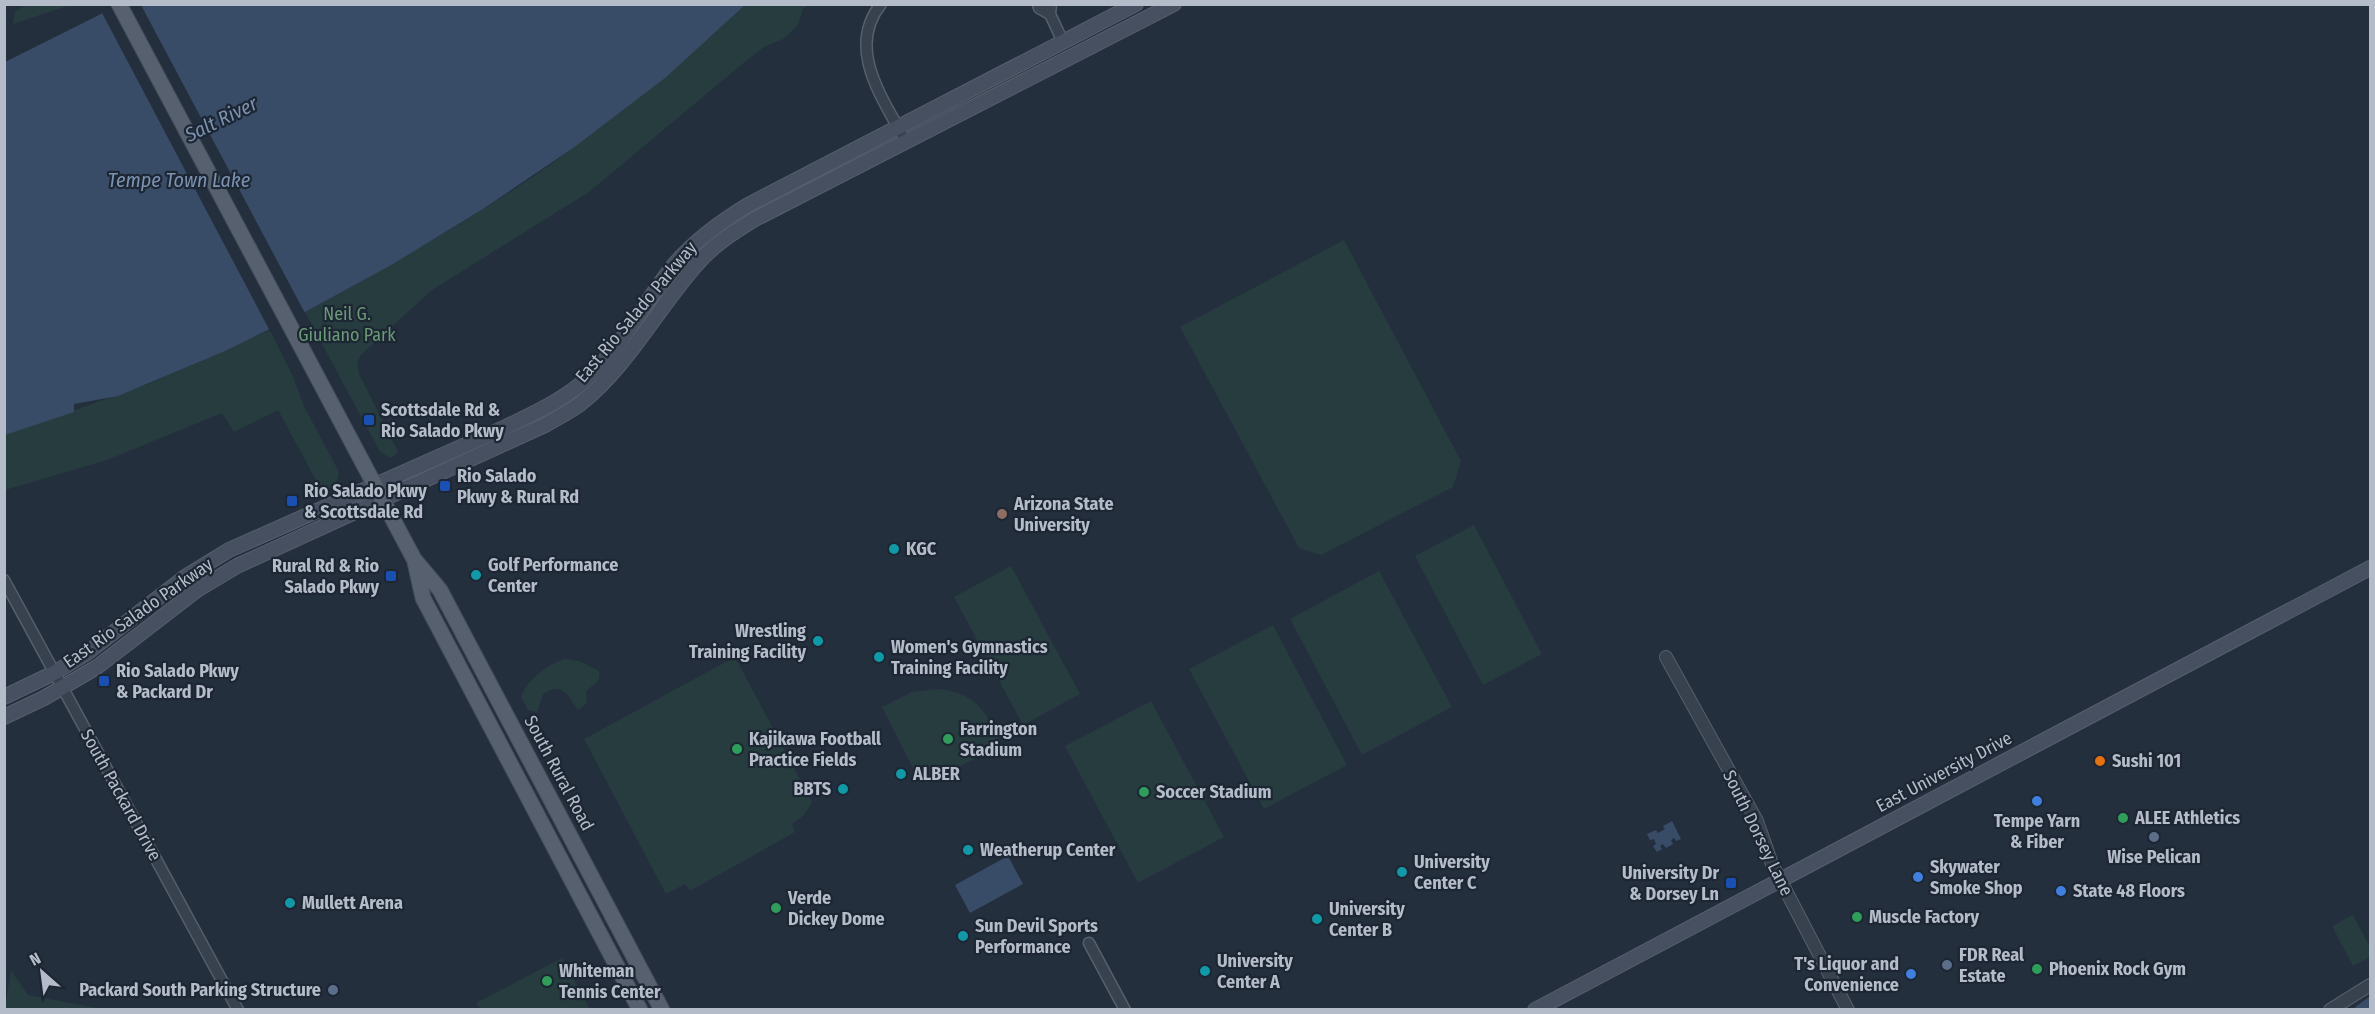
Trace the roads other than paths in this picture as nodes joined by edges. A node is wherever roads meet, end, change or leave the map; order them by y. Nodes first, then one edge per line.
1 (119, 4) edge
2 (880, 4) edge
3 (1038, 4) edge
4 (1136, 4) edge
5 (1174, 4) edge
6 (1051, 9) edge
7 (1064, 42) junction
8 (898, 128) junction
9 (906, 142) junction
10 (374, 484) junction
11 (382, 498) junction
12 (414, 559) junction
13 (2370, 568) edge
14 (4, 580) edge
15 (1666, 657) dead end
16 (54, 673) junction
17 (62, 688) junction
18 (4, 697) edge
19 (4, 717) edge
20 (1779, 879) junction
21 (1089, 943) dead end
22 (2370, 985) edge
23 (238, 1010) edge
24 (640, 1010) edge
25 (662, 1010) edge
26 (1125, 1010) edge
27 (1535, 1010) edge
28 (1848, 1010) edge
29 (2330, 1010) edge

1 - 10 main road, South Rural Road
2 - 8 street
3 - 6 street
4 - 7 main road, East Rio Salado Parkway
5 - 9 main road, East Rio Salado Parkway
6 - 7 street
7 - 8 main road, East Rio Salado Parkway
8 - 9 street
8 - 10 main road, East Rio Salado Parkway
9 - 11 main road, East Rio Salado Parkway
10 - 11 main road, South Rural Road
10 - 16 main road, East Rio Salado Parkway
11 - 12 main road, South Rural Road
11 - 17 main road, East Rio Salado Parkway
12 - 24 main road, South Rural Road
12 - 25 main road, South Rural Road
13 - 20 main road, East University Drive
14 - 16 street, South Packard Drive
15 - 20 street, South Dorsey Lane
16 - 17 street, South Packard Drive
16 - 18 main road, East Rio Salado Parkway
17 - 19 main road, East Rio Salado Parkway
17 - 23 street, South Packard Drive
20 - 27 main road, East University Drive
20 - 28 street, South Dorsey Lane
21 - 26 street
22 - 29 street

